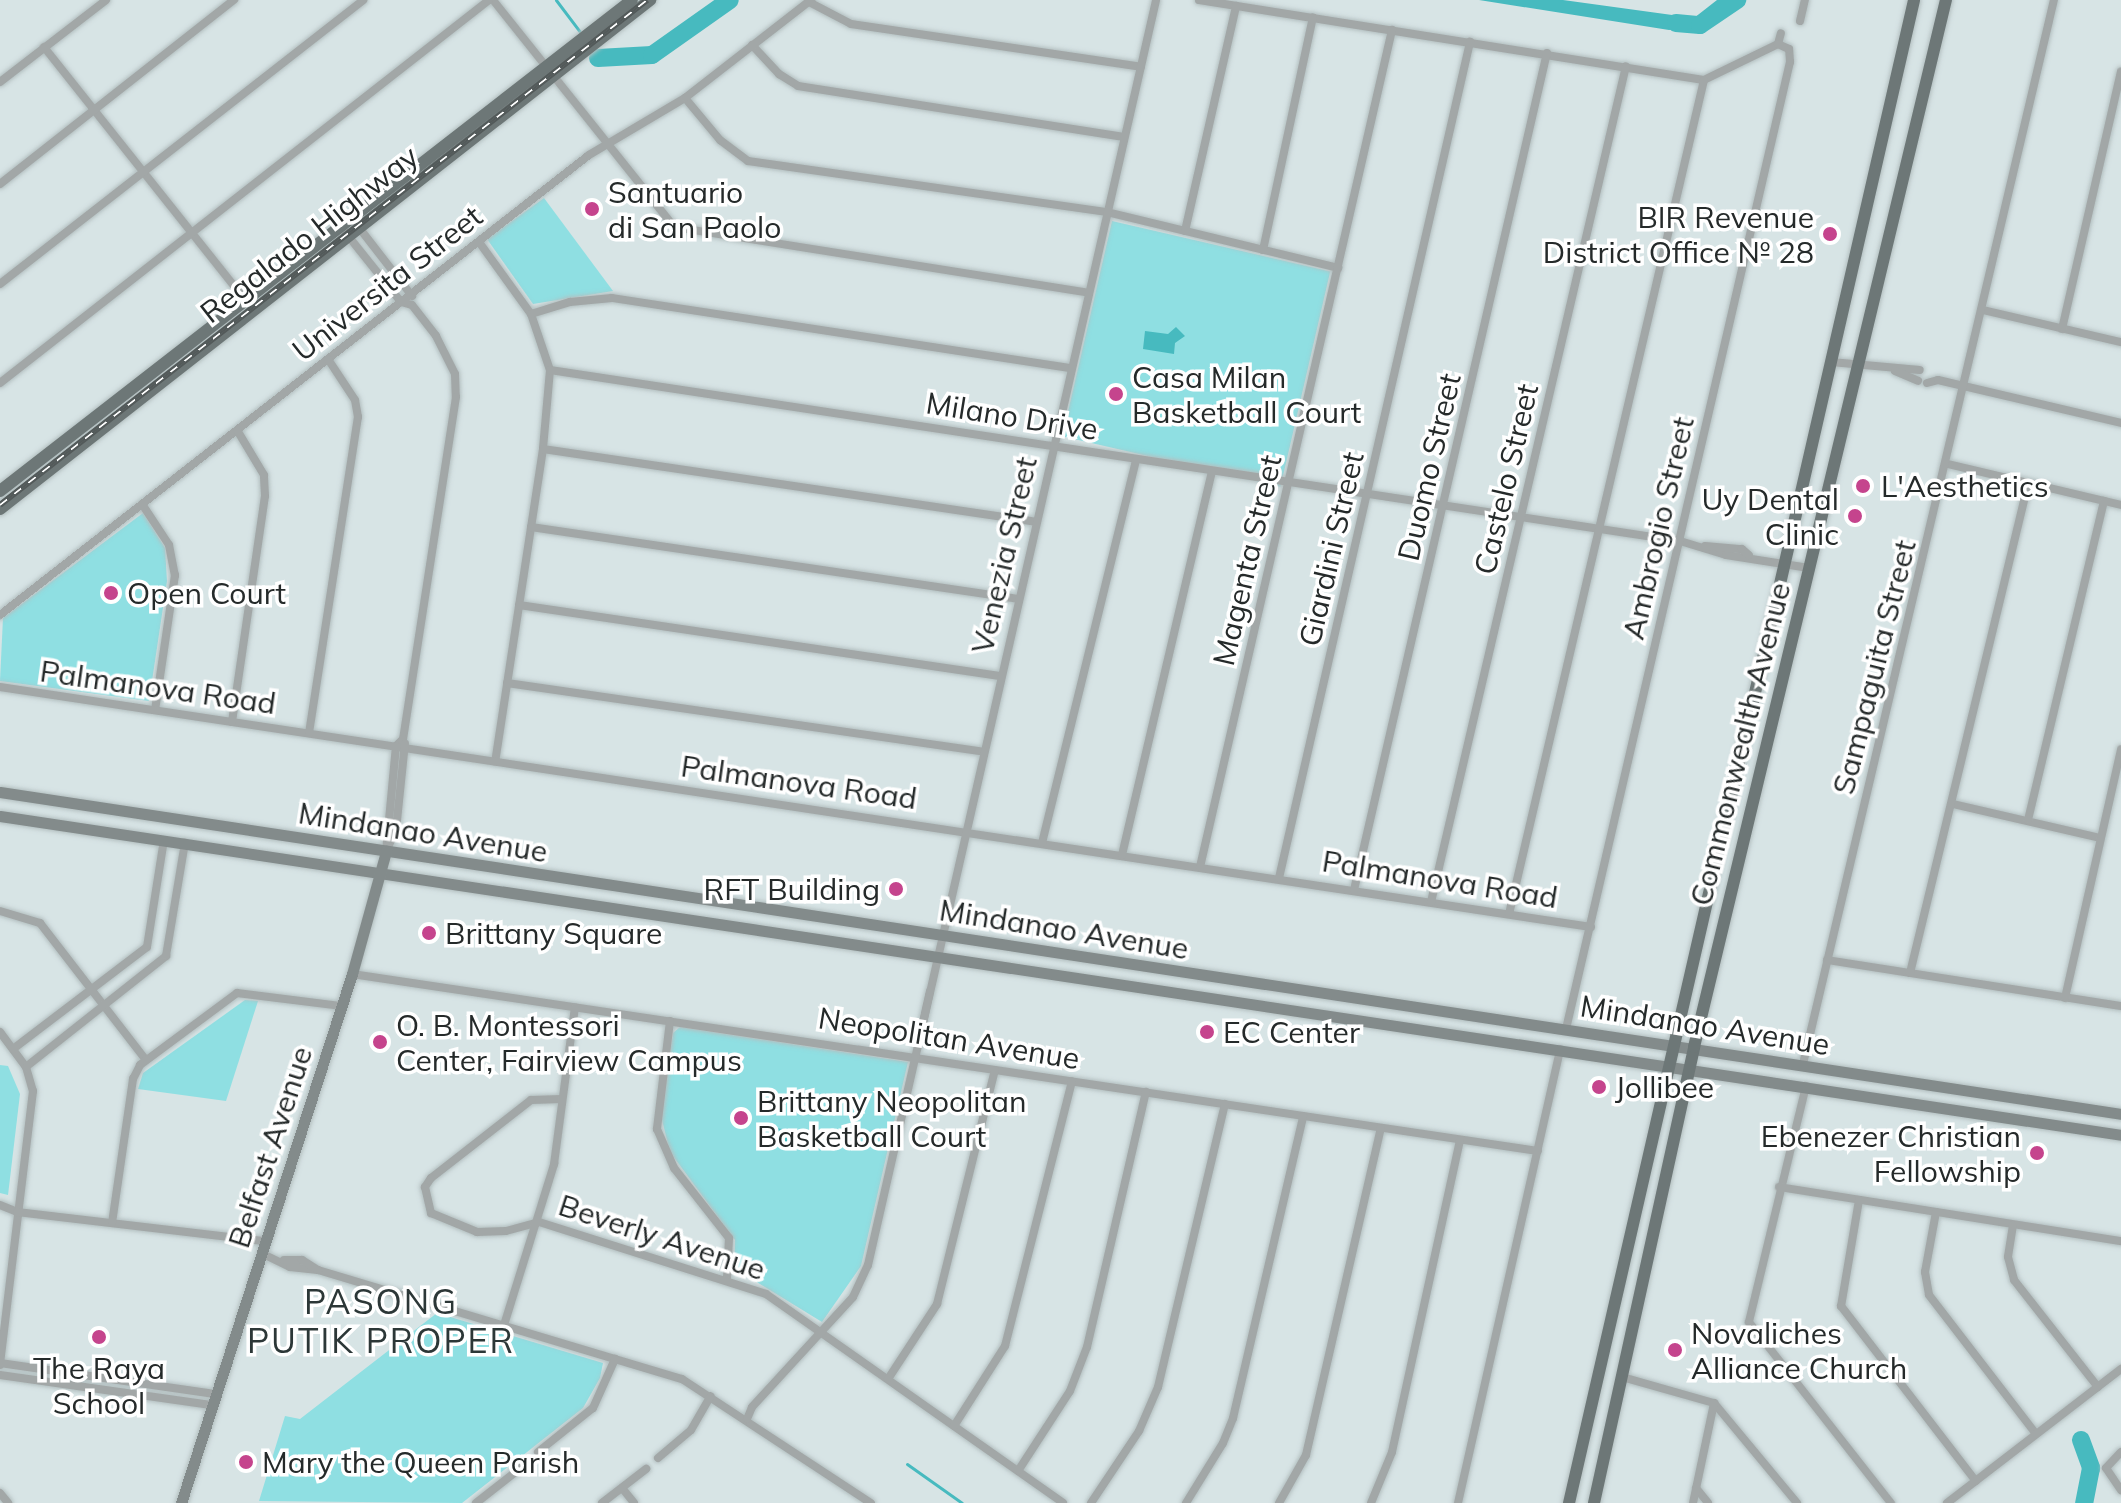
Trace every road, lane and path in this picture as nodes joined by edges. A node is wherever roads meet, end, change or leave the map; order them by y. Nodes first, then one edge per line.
1 (106, 0) edge
2 (234, 0) edge
3 (363, 0) edge
4 (491, 0) edge
5 (650, 0) edge
6 (1156, 0) edge
7 (1199, 0) edge
8 (1805, 0) edge
9 (1914, 0) edge
10 (1946, 0) edge
11 (2054, 0) edge
12 (810, 1) edge
13 (625, 6) edge
14 (1236, 6) junction
15 (1313, 17) junction
16 (1800, 21) dead end
17 (1392, 30) junction
18 (1781, 33) dead end
19 (1470, 42) junction
20 (1778, 44) junction
21 (752, 45) junction
22 (44, 47) junction
23 (1547, 53) junction
24 (1626, 66) junction
25 (1141, 67) junction
26 (549, 72) junction
27 (2121, 72) edge
28 (1704, 80) junction
29 (0, 82) edge
30 (685, 98) junction
31 (94, 110) junction
32 (1124, 137) junction
33 (608, 147) junction
34 (143, 172) junction
35 (0, 184) edge
36 (1107, 212) junction
37 (350, 228) junction
38 (1185, 231) junction
39 (193, 234) junction
40 (479, 242) junction
41 (374, 247) junction
42 (1263, 250) junction
43 (363, 255) junction
44 (1338, 268) junction
45 (0, 284) edge
46 (1089, 293) junction
47 (412, 294) junction
48 (246, 301) junction
49 (401, 302) junction
50 (412, 305) junction
51 (1983, 310) junction
52 (531, 314) junction
53 (2062, 329) junction
54 (2121, 342) edge
55 (328, 359) junction
56 (1831, 362) junction
57 (1859, 366) junction
58 (1071, 368) junction
59 (550, 370) junction
60 (1895, 371) junction
61 (1938, 380) junction
62 (0, 383) edge
63 (1965, 386) junction
64 (2121, 423) edge
65 (237, 430) junction
66 (1053, 447) junction
67 (543, 449) junction
68 (1136, 460) junction
69 (1948, 464) junction
70 (1212, 471) junction
71 (1290, 483) junction
72 (2028, 484) junction
73 (0, 491) edge
74 (1369, 495) junction
75 (2104, 501) junction
76 (142, 504) junction
77 (2121, 505) edge
78 (1445, 507) junction
79 (0, 509) edge
80 (1522, 519) junction
81 (1036, 522) junction
82 (531, 527) junction
83 (1600, 531) junction
84 (1680, 541) junction
85 (1784, 563) junction
86 (1809, 568) junction
87 (1018, 599) junction
88 (519, 605) junction
89 (0, 615) edge
90 (1000, 676) junction
91 (507, 683) junction
92 (0, 687) edge
93 (155, 710) junction
94 (232, 722) junction
95 (309, 733) junction
96 (402, 744) junction
97 (2121, 749) edge
98 (983, 752) junction
99 (495, 761) junction
100 (0, 792) edge
101 (1953, 804) junction
102 (0, 816) edge
103 (2028, 820) junction
104 (965, 830) junction
105 (2100, 838) junction
106 (164, 840) junction
107 (185, 843) junction
108 (1042, 843) junction
109 (386, 851) junction
110 (1122, 855) junction
111 (1200, 867) junction
112 (382, 872) junction
113 (1279, 878) junction
114 (1354, 890) junction
115 (1431, 902) junction
116 (0, 911) edge
117 (1509, 914) junction
118 (1591, 927) junction
119 (942, 935) junction
120 (937, 956) junction
121 (1827, 960) junction
122 (1910, 973) junction
123 (352, 974) junction
124 (92, 990) junction
125 (2065, 998) junction
126 (104, 1006) junction
127 (342, 1006) junction
128 (2121, 1006) edge
129 (575, 1007) junction
130 (670, 1021) junction
131 (1566, 1029) junction
132 (0, 1032) edge
133 (1674, 1044) junction
134 (1694, 1047) junction
135 (13, 1049) junction
136 (1560, 1049) junction
137 (916, 1058) junction
138 (146, 1060) junction
139 (1803, 1064) junction
140 (1669, 1066) junction
141 (26, 1067) junction
142 (1689, 1069) junction
143 (995, 1070) junction
144 (1072, 1081) junction
145 (1806, 1086) junction
146 (1146, 1092) junction
147 (562, 1099) junction
148 (1225, 1104) junction
149 (2121, 1114) edge
150 (1303, 1116) junction
151 (1381, 1128) junction
152 (2121, 1135) edge
153 (1460, 1140) junction
154 (1538, 1151) junction
155 (1779, 1187) junction
156 (1859, 1200) junction
157 (6, 1210) edge
158 (1936, 1212) junction
159 (539, 1222) junction
160 (112, 1223) junction
161 (2013, 1225) junction
162 (2121, 1241) edge
163 (263, 1247) junction
164 (727, 1278) junction
165 (504, 1325) junction
166 (824, 1333) junction
167 (615, 1359) junction
168 (0, 1364) edge
169 (2121, 1369) edge
170 (0, 1375) edge
171 (1622, 1377) junction
172 (888, 1379) junction
173 (2098, 1387) junction
174 (711, 1396) junction
175 (213, 1400) junction
176 (1714, 1403) junction
177 (747, 1419) junction
178 (954, 1426) junction
179 (2036, 1434) junction
180 (538, 1452) dead end
181 (2121, 1452) edge
182 (658, 1458) dead end
183 (527, 1463) dead end
184 (646, 1469) dead end
185 (1018, 1471) junction
186 (1976, 1481) junction
187 (622, 1488) junction
188 (1696, 1488) junction
189 (2121, 1490) edge
190 (0, 1493) edge
191 (8, 1503) edge
192 (181, 1503) edge
193 (476, 1503) edge
194 (602, 1503) edge
195 (634, 1503) edge
196 (871, 1503) edge
197 (1063, 1503) edge
198 (1091, 1503) edge
199 (1186, 1503) edge
200 (1279, 1503) edge
201 (1371, 1503) edge
202 (1458, 1503) edge
203 (1569, 1503) edge
204 (1594, 1503) edge
205 (1693, 1503) edge
206 (1708, 1503) edge
207 (1797, 1503) edge
208 (1891, 1503) edge
209 (1947, 1503) edge

1 - 22 street
2 - 31 street
3 - 34 street
4 - 26 street
4 - 39 street
5 - 13 main road, Regalado Highway
6 - 25 street, Venezia Street
7 - 14 street
8 - 16 street
9 - 56 main road, Commonwealth Avenue
10 - 57 main road, Commonwealth Avenue
11 - 51 street, Sampaguita Street
12 - 21 street, Universita Street
12 - 25 street
13 - 26 main road, Regalado Highway
14 - 15 street
14 - 38 street
15 - 17 street
15 - 42 street
17 - 19 street
17 - 44 street, Magenta Street
18 - 20 street
19 - 23 street
19 - 74 street, Giardini Street
20 - 28 street
20 - 84 street, Ambrogio Street
21 - 30 street, Universita Street
21 - 32 street
22 - 29 street
22 - 31 street
23 - 24 street
23 - 78 street, Duomo Street
24 - 28 street
24 - 80 street, Castelo Street
25 - 32 street, Venezia Street
26 - 33 street
26 - 37 main road, Regalado Highway
27 - 53 street
28 - 83 street
30 - 33 street, Universita Street
30 - 36 street
31 - 34 street
31 - 35 street
32 - 36 street, Venezia Street
33 - 40 street, Universita Street
33 - 46 street
34 - 39 street
34 - 45 street
36 - 38 street
36 - 46 street, Venezia Street
37 - 41 street
37 - 43 street
37 - 48 main road, Regalado Highway
37 - 79 main road, Regalado Highway
38 - 42 street
39 - 48 street
39 - 62 street
40 - 47 street, Universita Street
40 - 52 street
41 - 43 street
41 - 47 street
42 - 44 street
43 - 49 street
44 - 71 street, Magenta Street
46 - 58 street, Venezia Street
47 - 49 street, Universita Street
47 - 50 street
48 - 73 main road, Regalado Highway
49 - 50 street
49 - 55 street, Universita Street
50 - 96 street
51 - 53 street
51 - 63 street, Sampaguita Street
52 - 58 street
52 - 59 street
53 - 54 street
55 - 65 street, Universita Street
55 - 95 street
56 - 57 street
56 - 85 main road, Commonwealth Avenue
57 - 60 street
57 - 86 main road, Commonwealth Avenue
58 - 66 street, Venezia Street
59 - 66 street, Milano Drive
59 - 67 street
60 - 61 street
60 - 61 street
61 - 63 street
63 - 64 street
63 - 69 street, Sampaguita Street
65 - 76 street, Universita Street
65 - 94 street
66 - 68 street, Milano Drive
66 - 81 street, Venezia Street
67 - 81 street
67 - 82 street
68 - 70 street, Milano Drive
68 - 108 street
69 - 72 street
69 - 121 street, Sampaguita Street
70 - 71 street, Milano Drive
70 - 110 street
71 - 74 street, Milano Drive
71 - 111 street, Magenta Street
72 - 75 street
72 - 101 street
74 - 78 street, Milano Drive
74 - 113 street, Giardini Street
75 - 77 street
75 - 103 street
76 - 89 street, Universita Street
76 - 93 street
78 - 80 street, Milano Drive
78 - 114 street, Duomo Street
80 - 83 street, Milano Drive
80 - 115 street, Castelo Street
81 - 87 street, Venezia Street
82 - 87 street
82 - 88 street
83 - 84 street, Milano Drive
83 - 117 street
84 - 85 street, Milano Drive
84 - 118 street, Ambrogio Street
85 - 86 street, Milano Drive
85 - 133 main road, Commonwealth Avenue
86 - 134 main road, Commonwealth Avenue
87 - 90 street, Venezia Street
88 - 90 street
88 - 91 street
90 - 98 street, Venezia Street
91 - 98 street
91 - 99 street
92 - 93 street, Palmanova Road
93 - 94 street, Palmanova Road
94 - 95 street, Palmanova Road
95 - 96 street, Palmanova Road
96 - 99 street, Palmanova Road
96 - 109 street
97 - 105 street
98 - 104 street, Venezia Street
99 - 104 street, Palmanova Road
100 - 109 main road, Mindanao Avenue
101 - 103 street
101 - 122 street
102 - 106 main road, Mindanao Avenue
103 - 105 street
104 - 108 street, Palmanova Road
104 - 119 street, Venezia Street
105 - 125 street
106 - 107 main road, Mindanao Avenue
106 - 124 street
107 - 112 main road, Mindanao Avenue
107 - 126 street
108 - 110 street, Palmanova Road
109 - 112 main road, Belfast Avenue
109 - 119 main road, Mindanao Avenue
110 - 111 street, Palmanova Road
111 - 113 street, Palmanova Road
112 - 120 main road, Mindanao Avenue
112 - 123 main road, Belfast Avenue
113 - 114 street, Palmanova Road
114 - 115 street, Palmanova Road
115 - 117 street, Palmanova Road
116 - 124 street
117 - 118 street, Palmanova Road
118 - 131 street, Ambrogio Street
119 - 120 street, Venezia Street
119 - 131 main road, Mindanao Avenue
120 - 136 main road, Mindanao Avenue
120 - 137 street, Venezia Street
121 - 122 street
121 - 139 street, Sampaguita Street
122 - 125 street
123 - 127 main road, Belfast Avenue
123 - 129 street, Neopolitan Avenue
124 - 126 street
124 - 135 street
125 - 128 street
126 - 138 street
126 - 141 street
127 - 138 street
127 - 163 main road, Belfast Avenue
129 - 130 street, Neopolitan Avenue
129 - 147 street
130 - 137 street, Neopolitan Avenue
130 - 164 street
131 - 133 main road, Mindanao Avenue
131 - 136 main road
132 - 135 street
133 - 134 main road, Mindanao Avenue
133 - 140 main road, Commonwealth Avenue
134 - 139 main road, Mindanao Avenue
134 - 142 main road, Commonwealth Avenue
135 - 141 street
136 - 140 main road, Mindanao Avenue
136 - 154 street
137 - 143 street, Neopolitan Avenue
137 - 166 street, Venezia Street
138 - 160 street
139 - 149 main road, Mindanao Avenue
140 - 142 main road, Mindanao Avenue
140 - 203 main road, Commonwealth Avenue
141 - 157 street
142 - 145 main road, Mindanao Avenue
142 - 171 main road, Commonwealth Avenue
143 - 144 street, Neopolitan Avenue
143 - 172 street
144 - 146 street, Neopolitan Avenue
144 - 178 street
145 - 152 main road, Mindanao Avenue
145 - 155 street
146 - 148 street, Neopolitan Avenue
146 - 185 street
147 - 159 street
147 - 159 street, Beverly Avenue
148 - 150 street, Neopolitan Avenue
148 - 198 street
150 - 151 street, Neopolitan Avenue
150 - 199 street
151 - 153 street, Neopolitan Avenue
151 - 200 street
153 - 154 street, Neopolitan Avenue
153 - 201 street
154 - 202 street
155 - 156 street
155 - 208 street
156 - 158 street
156 - 186 street
157 - 160 street
157 - 168 street
158 - 161 street
158 - 179 street
159 - 164 street, Beverly Avenue
159 - 165 street
160 - 163 street
161 - 162 street
161 - 173 street
163 - 165 street
163 - 175 main road, Belfast Avenue
164 - 166 street, Beverly Avenue
165 - 167 street
166 - 172 street, Beverly Avenue
166 - 177 street, Venezia Street
167 - 174 street
167 - 180 street
168 - 175 street
169 - 173 street
170 - 175 street
171 - 176 street
171 - 204 main road, Commonwealth Avenue
172 - 178 street, Beverly Avenue
173 - 179 street
174 - 177 street
174 - 182 street
175 - 192 main road, Belfast Avenue
176 - 188 street
176 - 207 street
177 - 196 street
178 - 185 street, Beverly Avenue
179 - 186 street
181 - 189 street
183 - 193 street
184 - 187 street
185 - 197 street, Beverly Avenue
186 - 209 street
187 - 194 street
187 - 195 street
188 - 205 street
188 - 206 street
190 - 191 street

